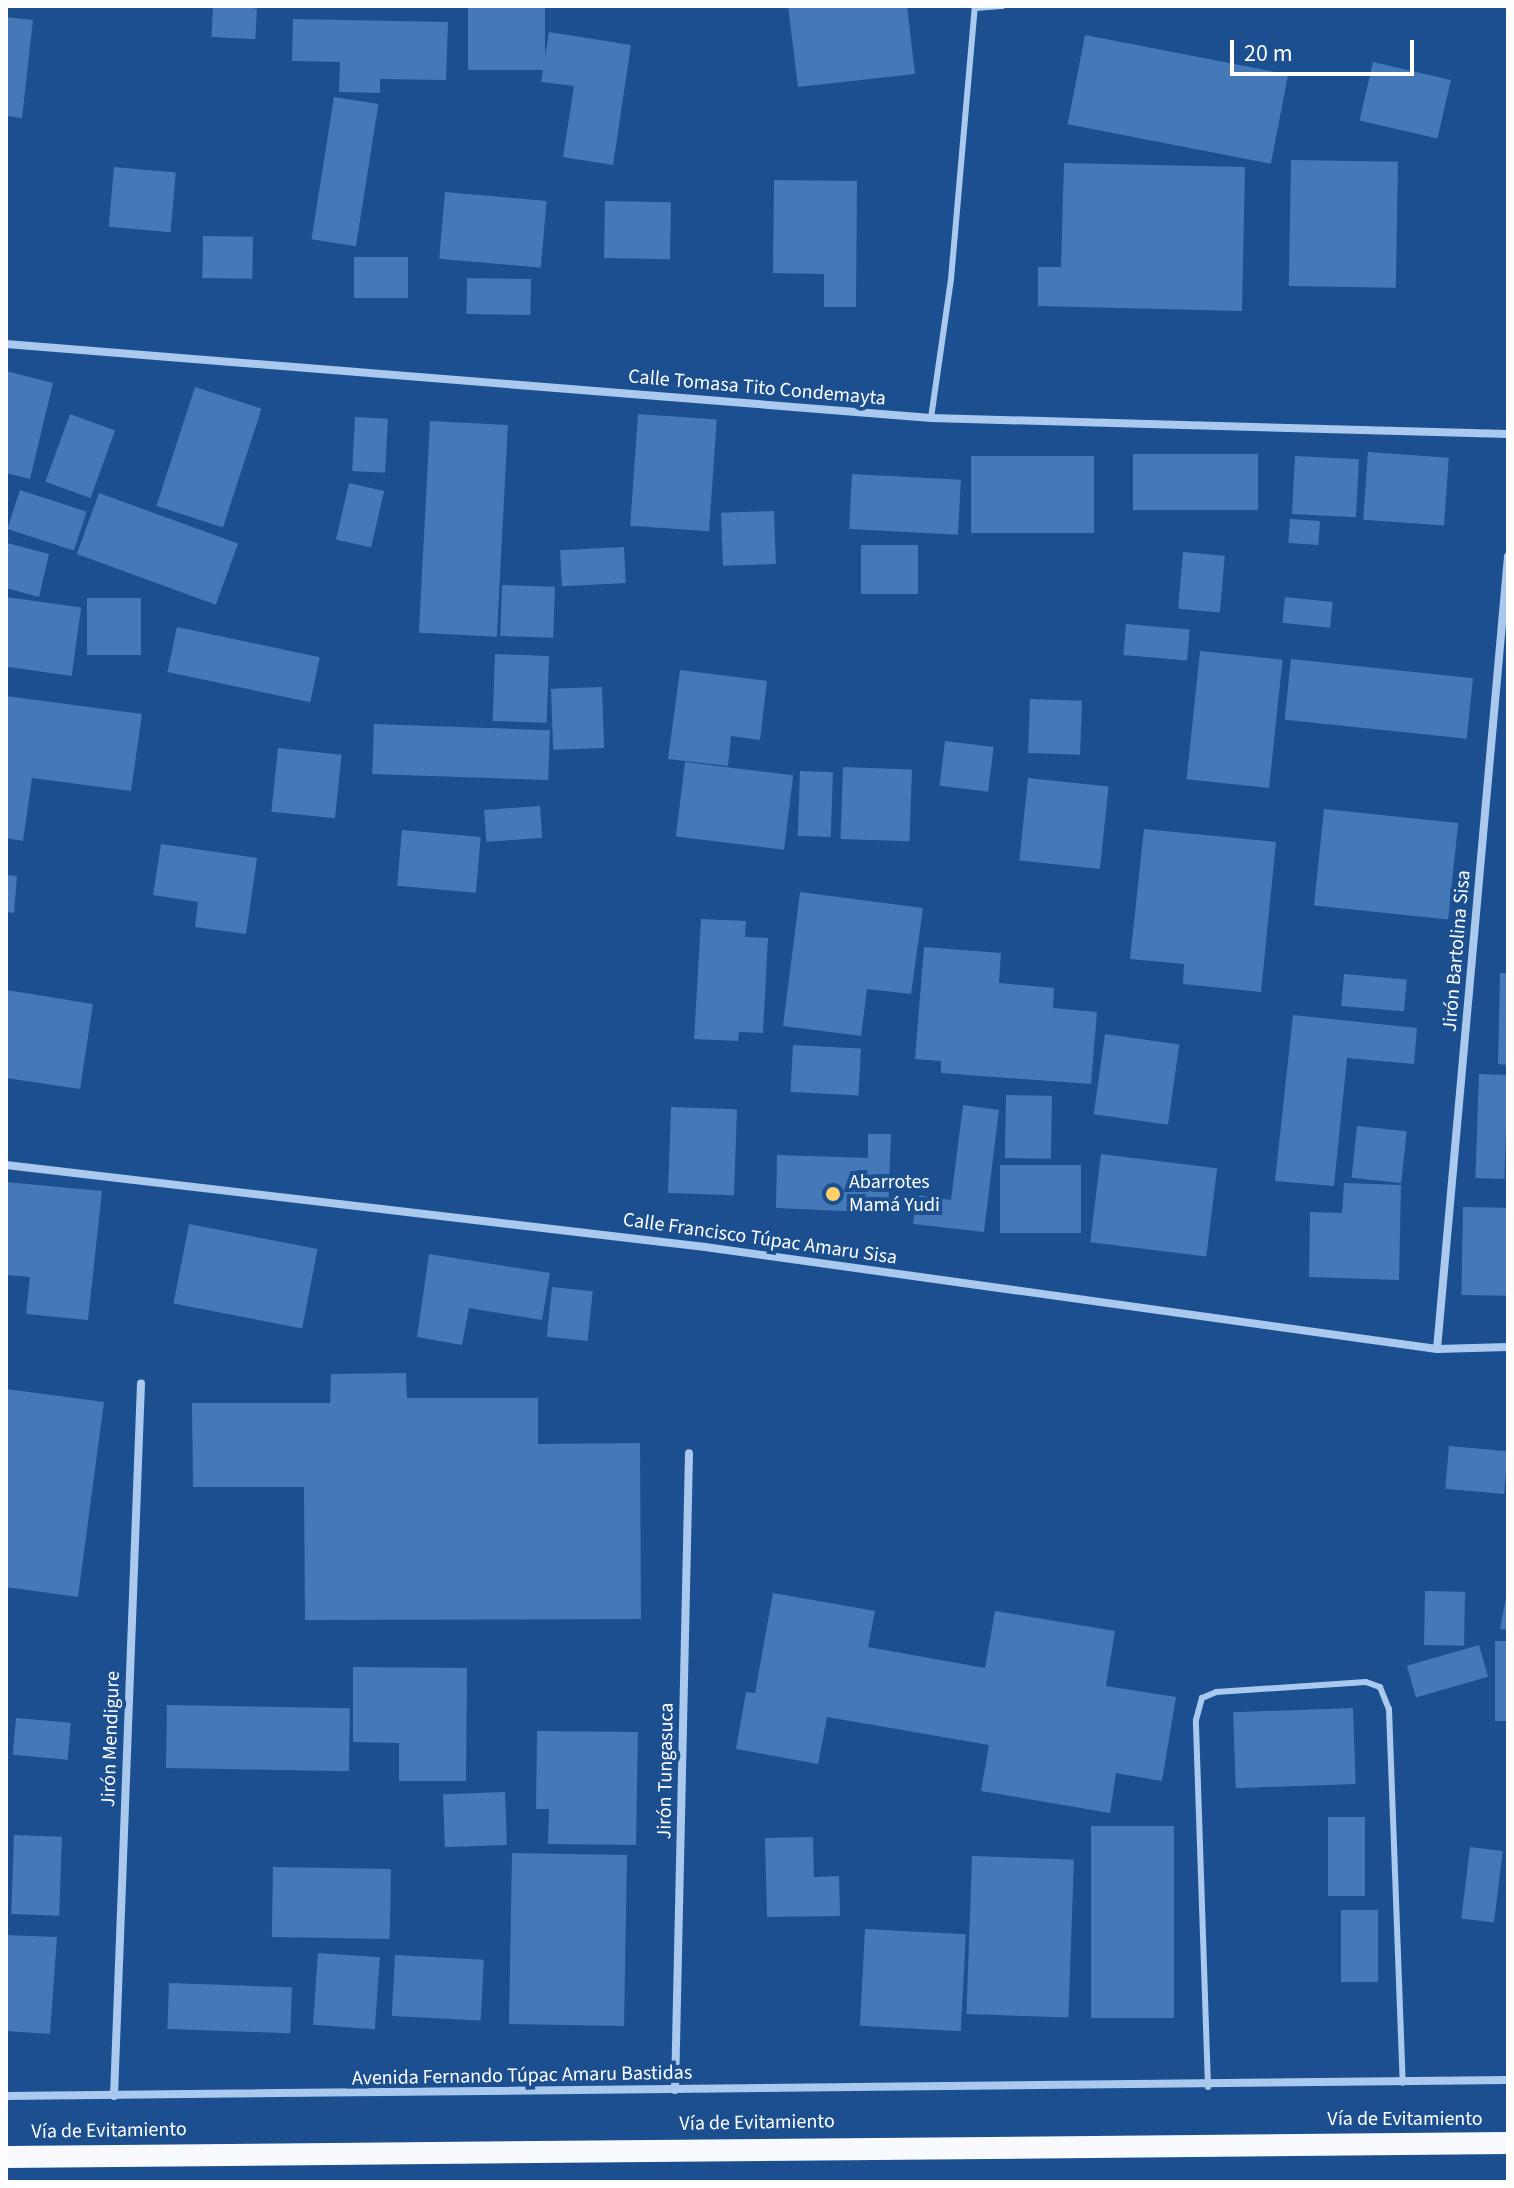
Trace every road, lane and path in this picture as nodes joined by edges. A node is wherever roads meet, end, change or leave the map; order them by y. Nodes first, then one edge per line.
1 (1002, 6) edge
2 (975, 7) edge
3 (6, 344) edge
4 (931, 418) junction
5 (1508, 434) edge
6 (1508, 556) edge
7 (6, 1165) edge
8 (1508, 1347) edge
9 (1437, 1349) junction
10 (141, 1384) dead end
11 (689, 1453) dead end
12 (1508, 2080) edge
13 (1403, 2083) junction
14 (1208, 2087) junction
15 (675, 2090) junction
16 (6, 2096) edge
17 (114, 2096) junction
18 (1508, 2143) edge
19 (6, 2157) edge

1 - 2 lane
2 - 4 lane
3 - 4 street, Calle Tomasa Tito Condemayta
4 - 5 street, Calle Tomasa Tito Condemayta
6 - 9 street, Jirón Bartolina Sisa
7 - 9 street, Calle Francisco Túpac Amaru Sisa
8 - 9 street, Calle Francisco Túpac Amaru Sisa
10 - 17 street, Jirón Mendigure
11 - 15 street, Jirón Tungasuca
12 - 13 street, Avenida Fernando Túpac Amaru Bastidas
13 - 14 street, Avenida Fernando Túpac Amaru Bastidas
13 - 14 lane
14 - 15 street, Avenida Fernando Túpac Amaru Bastidas
15 - 17 street, Avenida Fernando Túpac Amaru Bastidas
16 - 17 street, Avenida Fernando Túpac Amaru Bastidas
18 - 19 highway, Vía de Evitamiento

